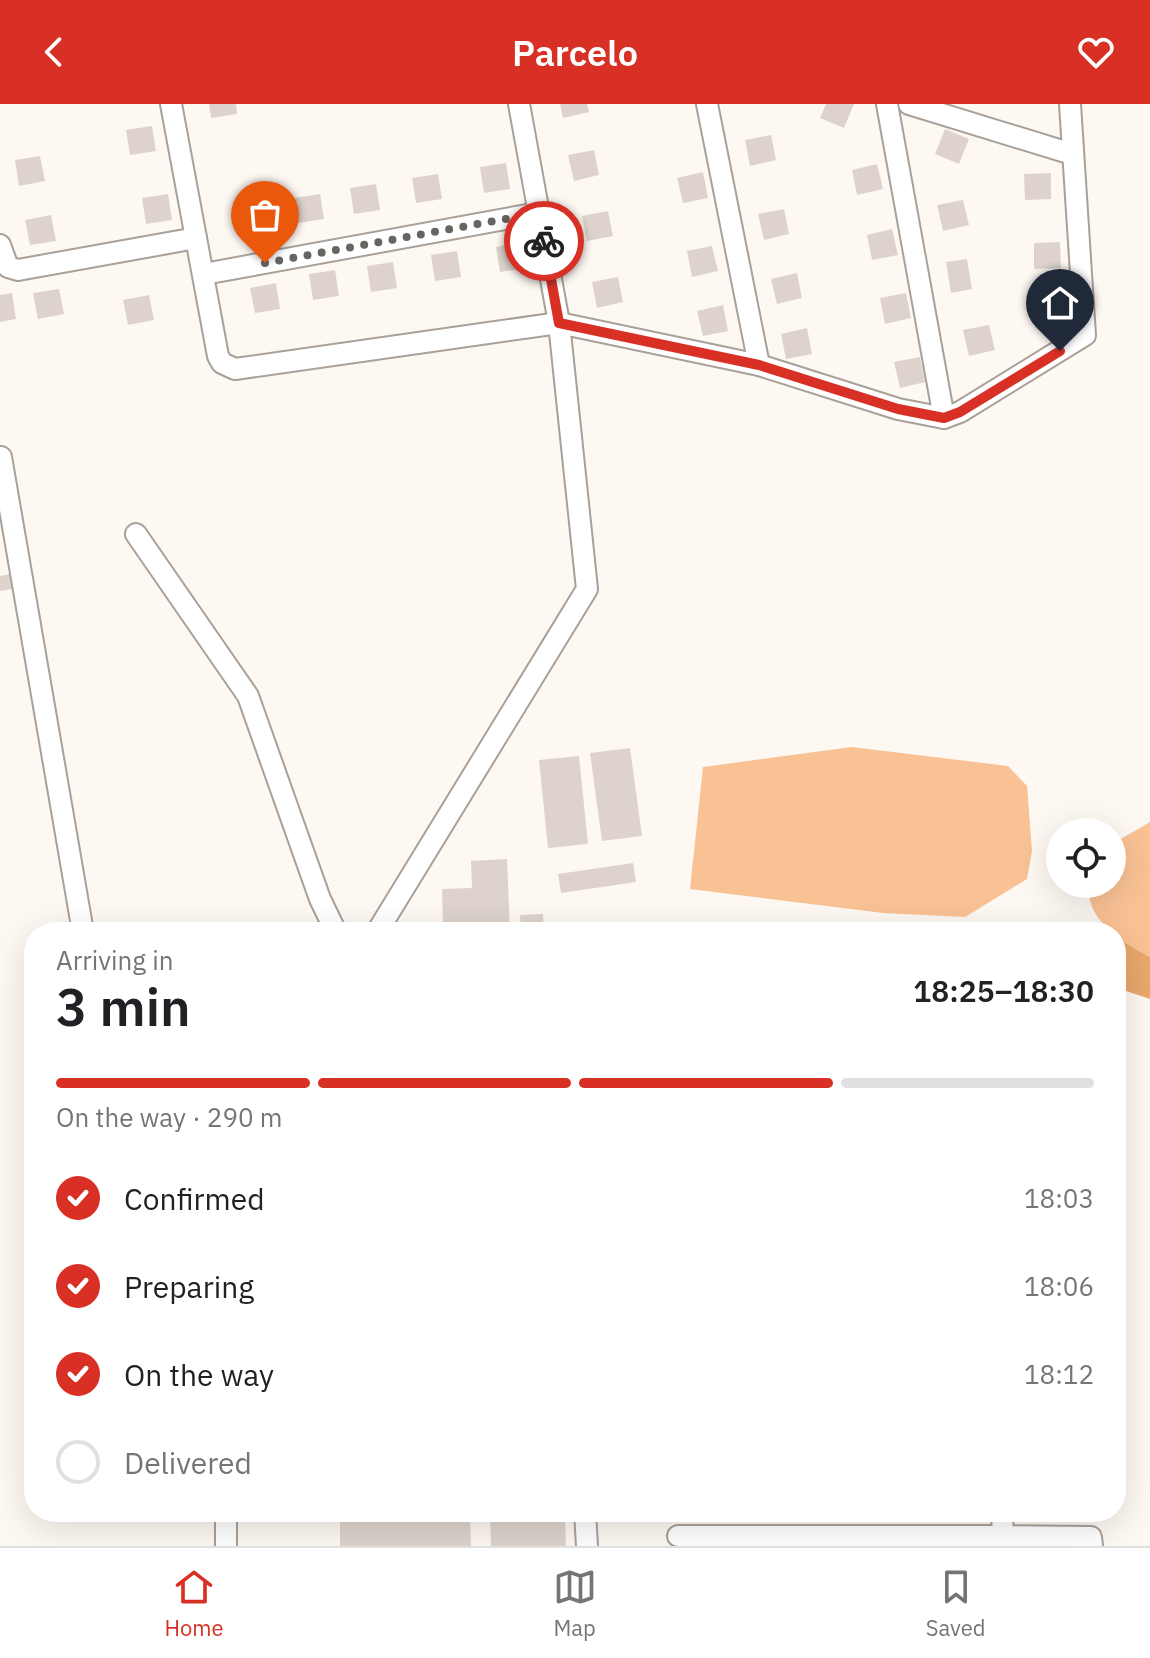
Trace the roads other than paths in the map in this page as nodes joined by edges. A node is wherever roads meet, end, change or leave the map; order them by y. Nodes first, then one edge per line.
1 (171, 104) edge
2 (519, 104) edge
3 (707, 104) edge
4 (887, 104) edge
5 (909, 104) edge
6 (1070, 104) edge
7 (1072, 154) junction
8 (538, 213) junction
9 (196, 238) junction
10 (0, 245) edge
11 (204, 274) junction
12 (559, 323) junction
13 (759, 365) junction
14 (944, 418) junction
15 (1, 457) edge
16 (136, 534) dead end
17 (81, 922) edge
18 (331, 922) edge
19 (383, 922) edge
20 (226, 1522) edge
21 (586, 1522) edge
22 (1002, 1522) edge
23 (678, 1536) dead end
24 (1003, 1536) junction
25 (226, 1546) edge
26 (587, 1546) edge
27 (1092, 1546) edge

1 - 9 street
2 - 8 street
3 - 13 street
4 - 14 street
5 - 7 street
6 - 7 street
7 - 14 street
8 - 11 street
8 - 12 street
9 - 10 street
9 - 11 street
11 - 12 street
12 - 13 street
12 - 19 street
13 - 14 street
15 - 17 street
16 - 18 street
20 - 25 street
21 - 26 street
22 - 24 street
23 - 24 street
24 - 27 street

